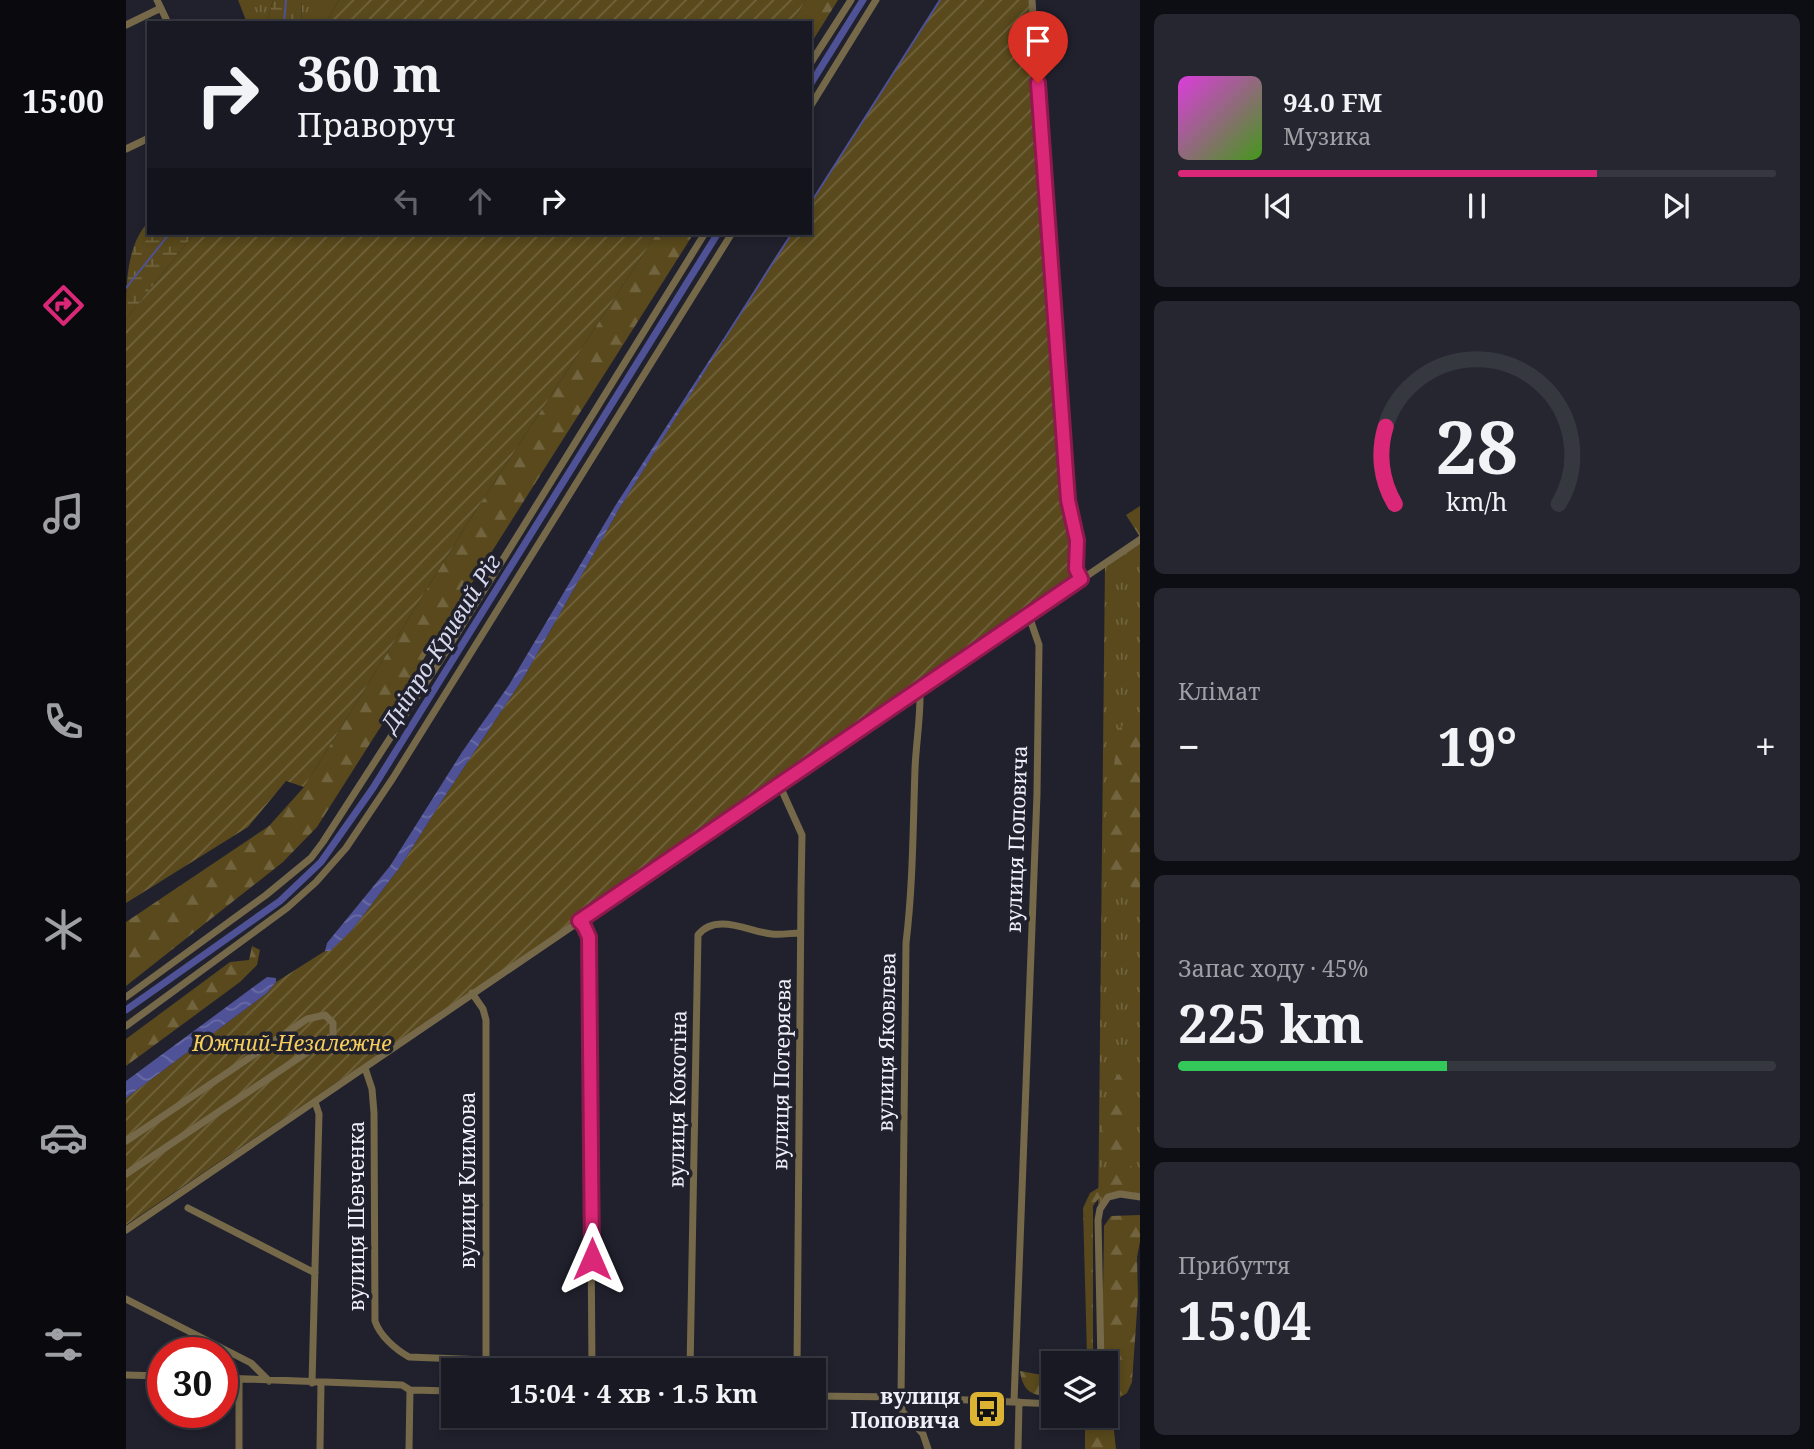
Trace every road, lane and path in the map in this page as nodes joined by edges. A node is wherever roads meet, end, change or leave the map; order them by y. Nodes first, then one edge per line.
1 (851, 0) edge
2 (876, 0) edge
3 (1032, 0) edge
4 (159, 4) edge
5 (168, 21) edge
6 (126, 25) edge
7 (812, 61) edge
8 (812, 104) edge
9 (147, 139) edge
10 (126, 149) edge
11 (704, 235) edge
12 (731, 235) edge
13 (1140, 539) edge
14 (1081, 579) junction
15 (1029, 616) junction
16 (920, 688) junction
17 (779, 784) junction
18 (579, 921) junction
19 (800, 933) junction
20 (472, 993) junction
21 (126, 997) edge
22 (126, 1026) edge
23 (365, 1068) junction
24 (314, 1102) junction
25 (126, 1141) edge
26 (126, 1174) edge
27 (1140, 1197) edge
28 (188, 1208) dead end
29 (126, 1230) edge
30 (315, 1273) junction
31 (126, 1299) edge
32 (1101, 1351) edge
33 (441, 1358) edge
34 (486, 1358) edge
35 (592, 1358) edge
36 (690, 1358) edge
37 (797, 1358) edge
38 (126, 1375) edge
39 (147, 1376) edge
40 (239, 1379) joint
41 (269, 1381) junction
42 (312, 1382) junction
43 (321, 1383) junction
44 (410, 1390) junction
45 (441, 1391) edge
46 (826, 1396) edge
47 (901, 1397) junction
48 (1017, 1402) junction
49 (1041, 1403) edge
50 (239, 1449) edge
51 (320, 1449) edge
52 (409, 1449) edge
53 (928, 1449) edge
54 (1018, 1449) edge

1 - 7 street
2 - 8 street
3 - 14 street
4 - 5 street
4 - 6 street
9 - 10 street
11 - 21 street
12 - 22 street
13 - 14 street
14 - 15 street
15 - 16 street
15 - 48 street, вулиця Поповича
16 - 17 street
16 - 47 street, вулиця Яковлева
17 - 18 street
17 - 19 street, вулиця Потеряєва
18 - 20 street
18 - 35 street
19 - 36 street, вулиця Кокотіна
19 - 37 street, вулиця Потеряєва
20 - 23 street
20 - 34 street, вулиця Климова
23 - 24 street
23 - 33 street, вулиця Шевченка
24 - 29 street
24 - 30 street
25 - 26 street
27 - 32 street
28 - 30 street
30 - 42 street
31 - 41 street
38 - 39 street
40 - 41 street
40 - 50 street
41 - 42 street
42 - 43 street
43 - 44 street
43 - 51 street
44 - 45 street
44 - 52 street
46 - 47 street
47 - 48 street
47 - 53 street
48 - 49 street
48 - 54 street, вулиця Поповича

